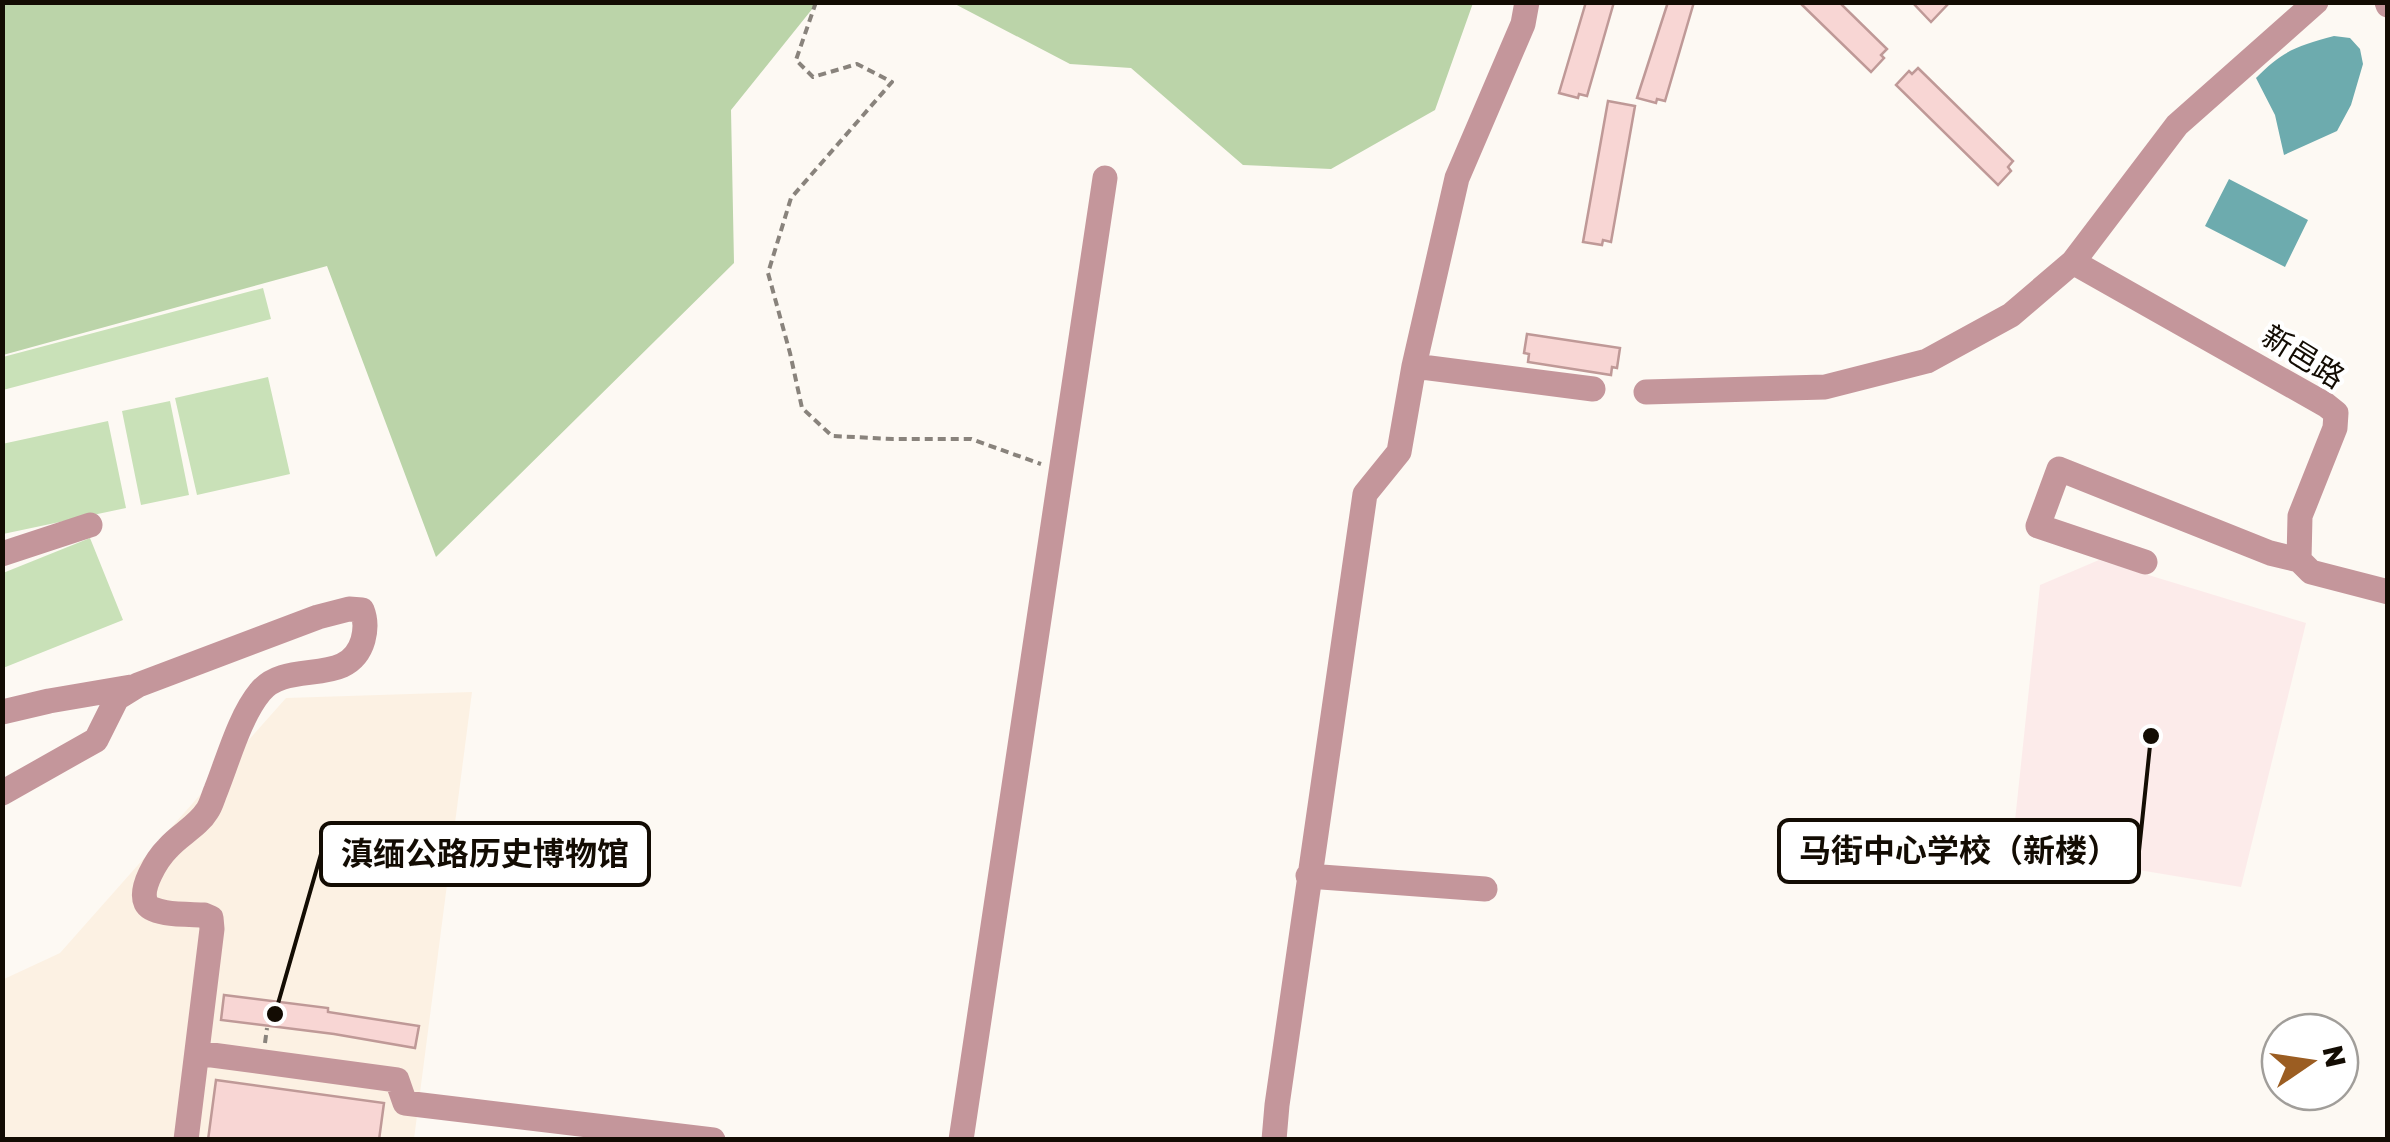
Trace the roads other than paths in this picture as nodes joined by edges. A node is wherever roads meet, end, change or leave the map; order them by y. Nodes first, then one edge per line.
1 (1527, 2) edge
2 (2316, 2) edge
3 (1105, 178) dead end
4 (2072, 262) junction
5 (1414, 366) junction
6 (1593, 389) dead end
7 (1646, 392) dead end
8 (90, 526) dead end
9 (2, 554) edge
10 (2299, 560) junction
11 (2145, 562) dead end
12 (2388, 592) edge
13 (136, 686) junction
14 (2, 712) edge
15 (2, 793) edge
16 (1308, 876) junction
17 (1485, 889) dead end
18 (197, 1053) junction
19 (186, 1140) edge
20 (712, 1140) edge
21 (961, 1140) edge
22 (1274, 1140) edge

1 - 5 street
2 - 4 street
3 - 21 street
4 - 7 street
4 - 10 street, 新邑路
5 - 6 street
5 - 16 street
8 - 9 street
10 - 11 street
10 - 12 street
13 - 14 street
13 - 15 street
13 - 18 street
16 - 17 street
16 - 22 street
18 - 19 street
18 - 20 street

